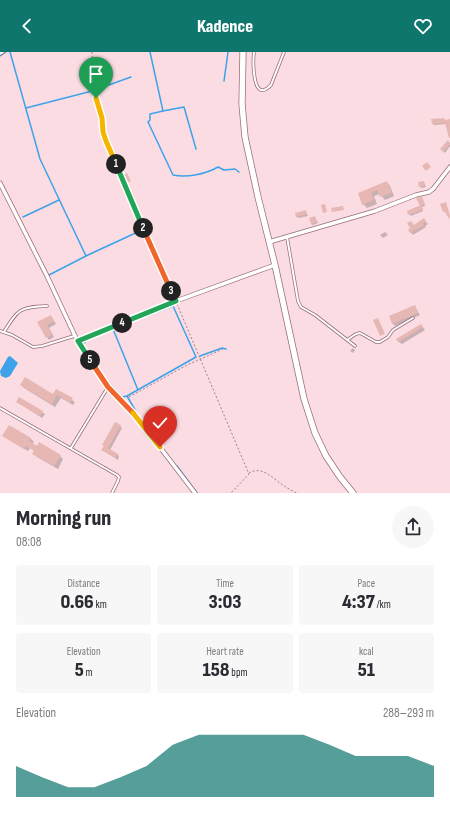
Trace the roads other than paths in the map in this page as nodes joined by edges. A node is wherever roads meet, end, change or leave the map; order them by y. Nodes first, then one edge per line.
1 (243, 52) edge
2 (254, 52) edge
3 (284, 52) edge
4 (450, 167) edge
5 (0, 183) edge
6 (287, 237) junction
7 (269, 242) junction
8 (275, 264) junction
9 (47, 306) dead end
10 (413, 318) dead end
11 (0, 330) edge
12 (4, 332) junction
13 (75, 336) junction
14 (347, 340) junction
15 (78, 341) junction
16 (355, 346) dead end
17 (108, 387) junction
18 (0, 408) edge
19 (71, 448) junction
20 (112, 493) edge
21 (195, 493) edge
22 (353, 493) edge

1 - 7 main road
2 - 3 lane
4 - 6 street
5 - 13 street
6 - 7 street
6 - 14 lane
7 - 8 main road
8 - 15 street
8 - 22 main road
9 - 12 lane
10 - 14 lane
11 - 12 lane
12 - 13 lane
13 - 15 street
14 - 16 lane
15 - 17 street
17 - 19 lane
17 - 21 street
18 - 19 lane
19 - 20 lane

